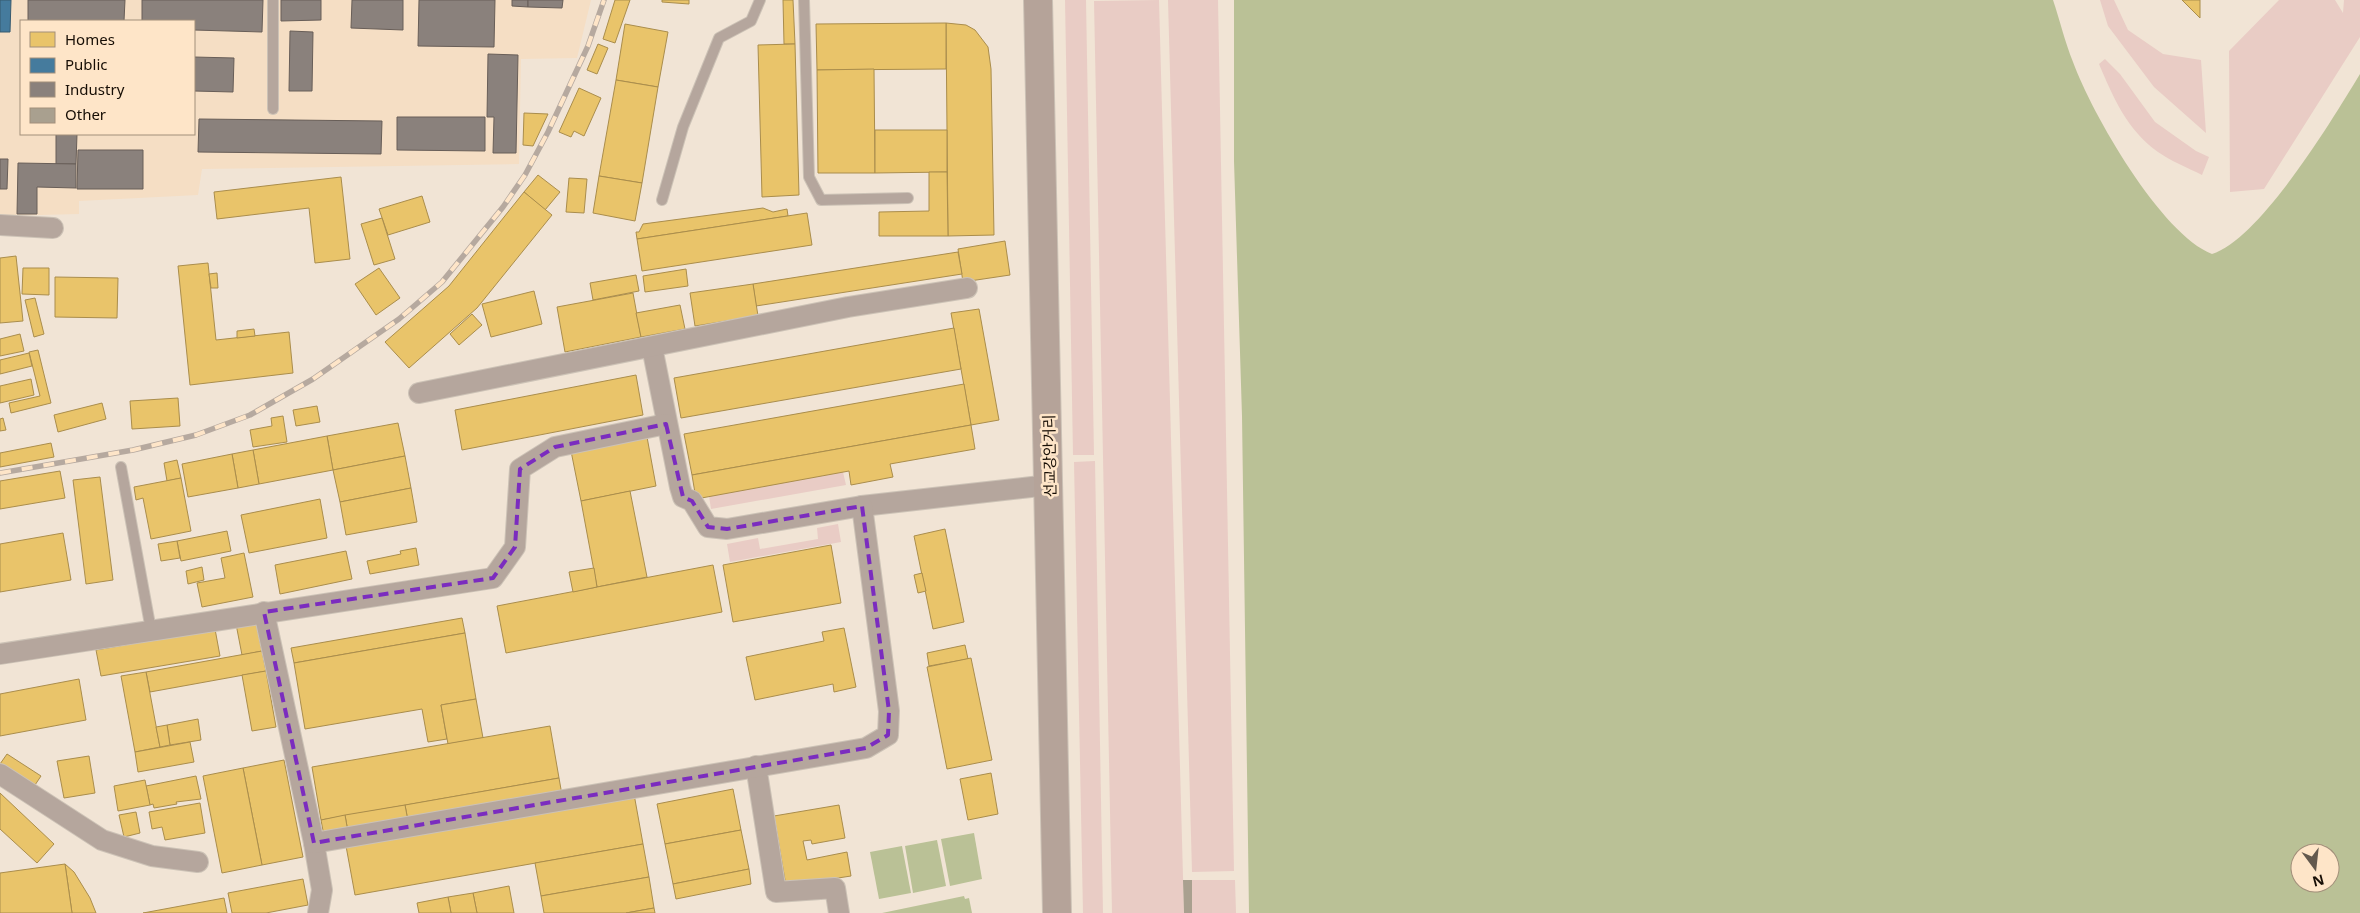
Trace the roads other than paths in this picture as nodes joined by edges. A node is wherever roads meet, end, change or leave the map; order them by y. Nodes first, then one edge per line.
1 (273, 0) edge
2 (760, 0) edge
3 (804, 0) edge
4 (1038, 0) edge
5 (273, 109) dead end
6 (908, 198) dead end
7 (662, 200) dead end
8 (0, 225) edge
9 (53, 228) dead end
10 (967, 288) dead end
11 (652, 347) junction
12 (419, 393) dead end
13 (666, 424) junction
14 (121, 467) dead end
15 (1049, 484) junction
16 (862, 506) junction
17 (264, 612) junction
18 (151, 630) junction
19 (0, 654) edge
20 (756, 766) junction
21 (0, 774) edge
22 (314, 843) junction
23 (198, 862) dead end
24 (318, 913) edge
25 (839, 913) edge
26 (1057, 913) edge

1 - 5 lane
2 - 7 lane
3 - 6 lane
4 - 15 main road, 선교강안거리
8 - 9 street
10 - 11 street
11 - 12 street
11 - 13 street
13 - 16 street
13 - 17 street
14 - 18 lane
15 - 16 street
15 - 26 main road, 선교강안거리
16 - 20 street
17 - 18 street
17 - 22 street
18 - 19 street
20 - 22 street
20 - 25 street
21 - 23 street
22 - 24 street

